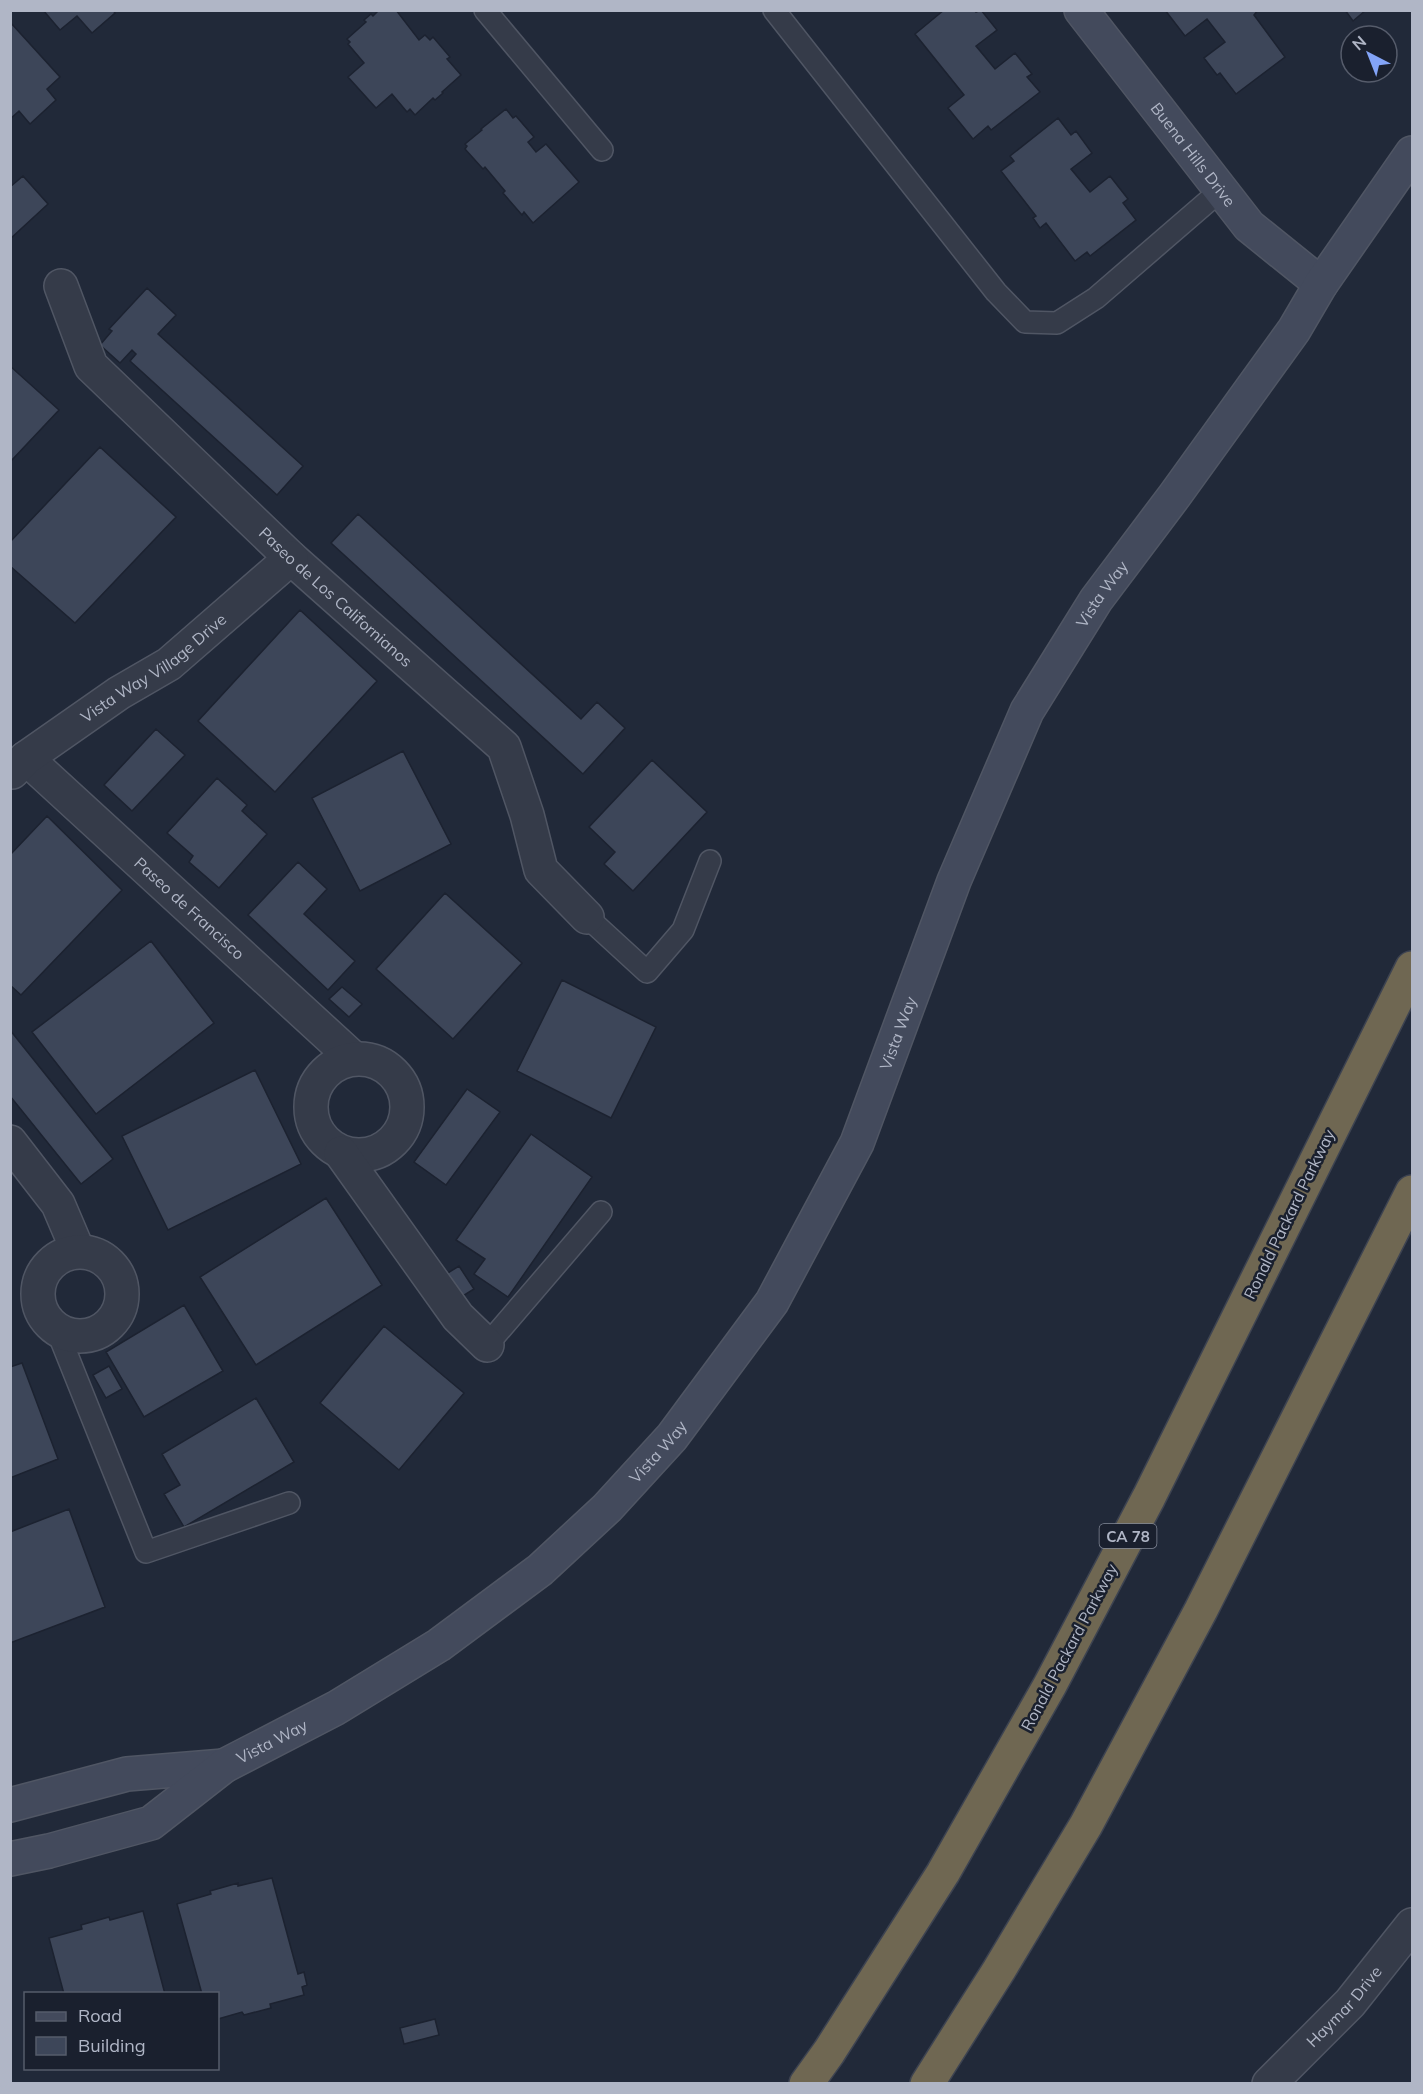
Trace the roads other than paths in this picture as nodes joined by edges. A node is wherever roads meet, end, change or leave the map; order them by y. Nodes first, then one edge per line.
1 (485, 10) edge
2 (774, 10) edge
3 (1081, 10) edge
4 (602, 150) dead end
5 (1413, 153) edge
6 (1221, 190) junction
7 (1321, 284) junction
8 (62, 286) dead end
9 (291, 558) junction
10 (18, 766) edge
11 (710, 861) dead end
12 (587, 917) joint
13 (1413, 968) edge
14 (353, 1058) junction
15 (10, 1142) edge
16 (341, 1153) junction
17 (1413, 1192) edge
18 (601, 1212) dead end
19 (78, 1251) junction
20 (57, 1330) junction
21 (487, 1345) joint
22 (289, 1503) dead end
23 (224, 1766) junction
24 (10, 1805) edge
25 (10, 1859) edge
26 (1413, 1925) edge
27 (806, 2084) edge
28 (927, 2084) edge
29 (1269, 2084) edge

1 - 4 lane
2 - 6 lane
3 - 6 main road, Buena Hills Drive
5 - 7 main road, Vista Way
6 - 7 main road, Buena Hills Drive
7 - 23 main road, Vista Way
8 - 9 street, Paseo de Los Californianos
9 - 10 street, Vista Way Village Drive
9 - 12 street, Paseo de Los Californianos
10 - 14 street, Paseo de Francisco
11 - 12 lane
13 - 27 highway, Ronald Packard Parkway / CA 78
14 - 16 street
14 - 16 street, Paseo de Francisco
15 - 19 street
16 - 21 street
17 - 28 highway
18 - 21 lane
19 - 20 street
19 - 20 street
20 - 22 lane
23 - 24 main road, Vista Way
23 - 25 main road, Vista Way
26 - 29 street, Haymar Drive

